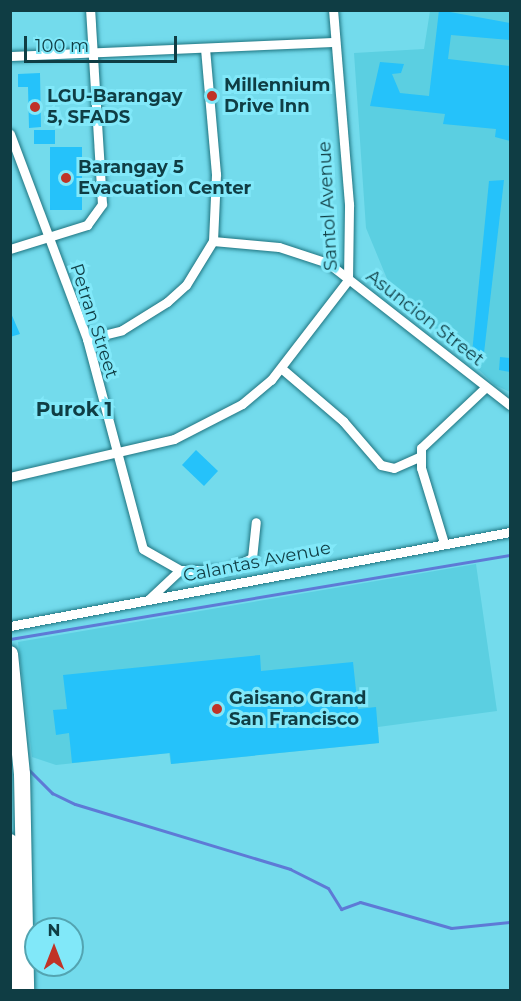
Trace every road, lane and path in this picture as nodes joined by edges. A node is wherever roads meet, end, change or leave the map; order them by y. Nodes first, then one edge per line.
1 (90, 10) edge
2 (333, 10) edge
3 (334, 42) junction
4 (205, 49) junction
5 (96, 54) junction
6 (10, 56) edge
7 (10, 134) edge
8 (48, 237) junction
9 (213, 241) junction
10 (10, 249) edge
11 (348, 280) junction
12 (87, 339) junction
13 (281, 368) junction
14 (486, 387) junction
15 (510, 405) edge
16 (117, 455) junction
17 (419, 458) junction
18 (10, 477) edge
19 (256, 522) dead end
20 (510, 532) edge
21 (444, 543) junction
22 (180, 570) junction
23 (148, 599) junction
24 (10, 626) edge
25 (10, 654) edge
26 (10, 842) edge
27 (11, 990) edge
28 (26, 990) edge

1 - 5 street
2 - 3 street, Santol Avenue
3 - 4 street
3 - 11 street, Santol Avenue
4 - 5 street
4 - 9 street
5 - 6 street
5 - 8 street
7 - 8 street, Petran Street
8 - 10 street
8 - 12 street, Petran Street
9 - 11 street, Asuncion Street
9 - 12 street
11 - 13 street, Santol Avenue
11 - 14 street, Asuncion Street
12 - 16 street, Petran Street
13 - 16 street, Santol Avenue
13 - 17 street
14 - 15 street, Asuncion Street
14 - 17 street
16 - 18 street, Santol Avenue
16 - 22 street, Petran Street
17 - 21 street
19 - 22 street, Petran Street
20 - 21 street, Calantas Avenue
21 - 23 street, Calantas Avenue
22 - 23 street
23 - 24 street, Calantas Avenue
25 - 28 highway
26 - 27 highway

